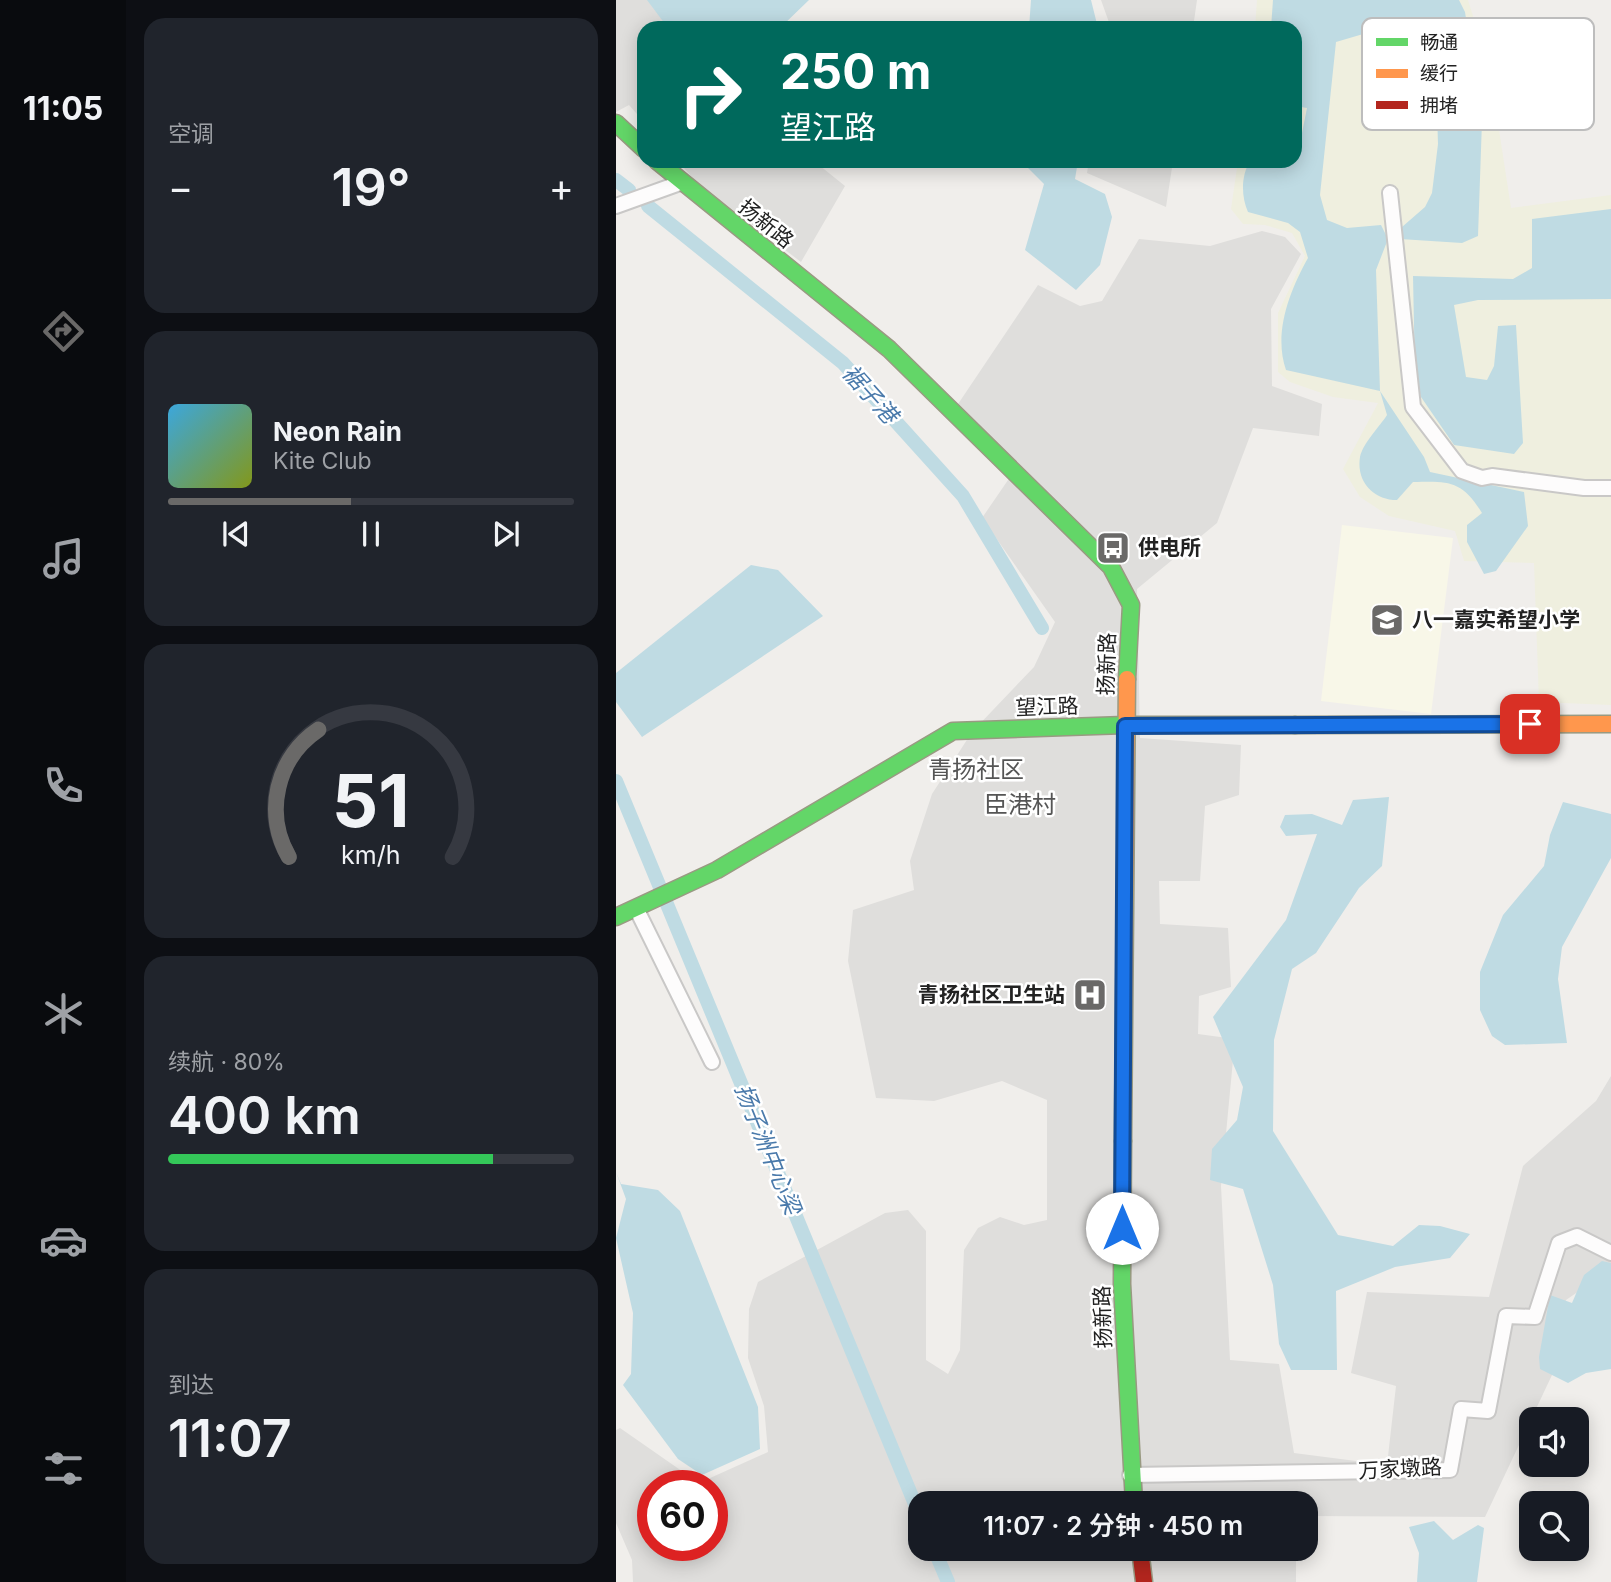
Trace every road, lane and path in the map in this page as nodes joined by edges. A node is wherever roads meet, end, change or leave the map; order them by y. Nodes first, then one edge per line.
1 (616, 123) edge
2 (637, 142) edge
3 (664, 168) edge
4 (680, 183) junction
5 (1390, 193) dead end
6 (616, 206) edge
7 (1611, 488) edge
8 (1611, 724) edge
9 (1125, 726) junction
10 (643, 906) junction
11 (616, 917) edge
12 (712, 1062) dead end
13 (1611, 1253) edge
14 (1130, 1475) junction
15 (1132, 1491) edge
16 (1141, 1561) edge
17 (1144, 1582) edge

1 - 2 main road
3 - 4 main road, 扬新路
4 - 6 street
4 - 9 main road, 扬新路
5 - 7 street
8 - 9 main road, 望江路
9 - 10 main road, 望江路
9 - 14 main road, 扬新路
10 - 11 main road, 望江路
10 - 12 street
13 - 14 street, 万家墩路
14 - 15 main road, 扬新路
16 - 17 main road

